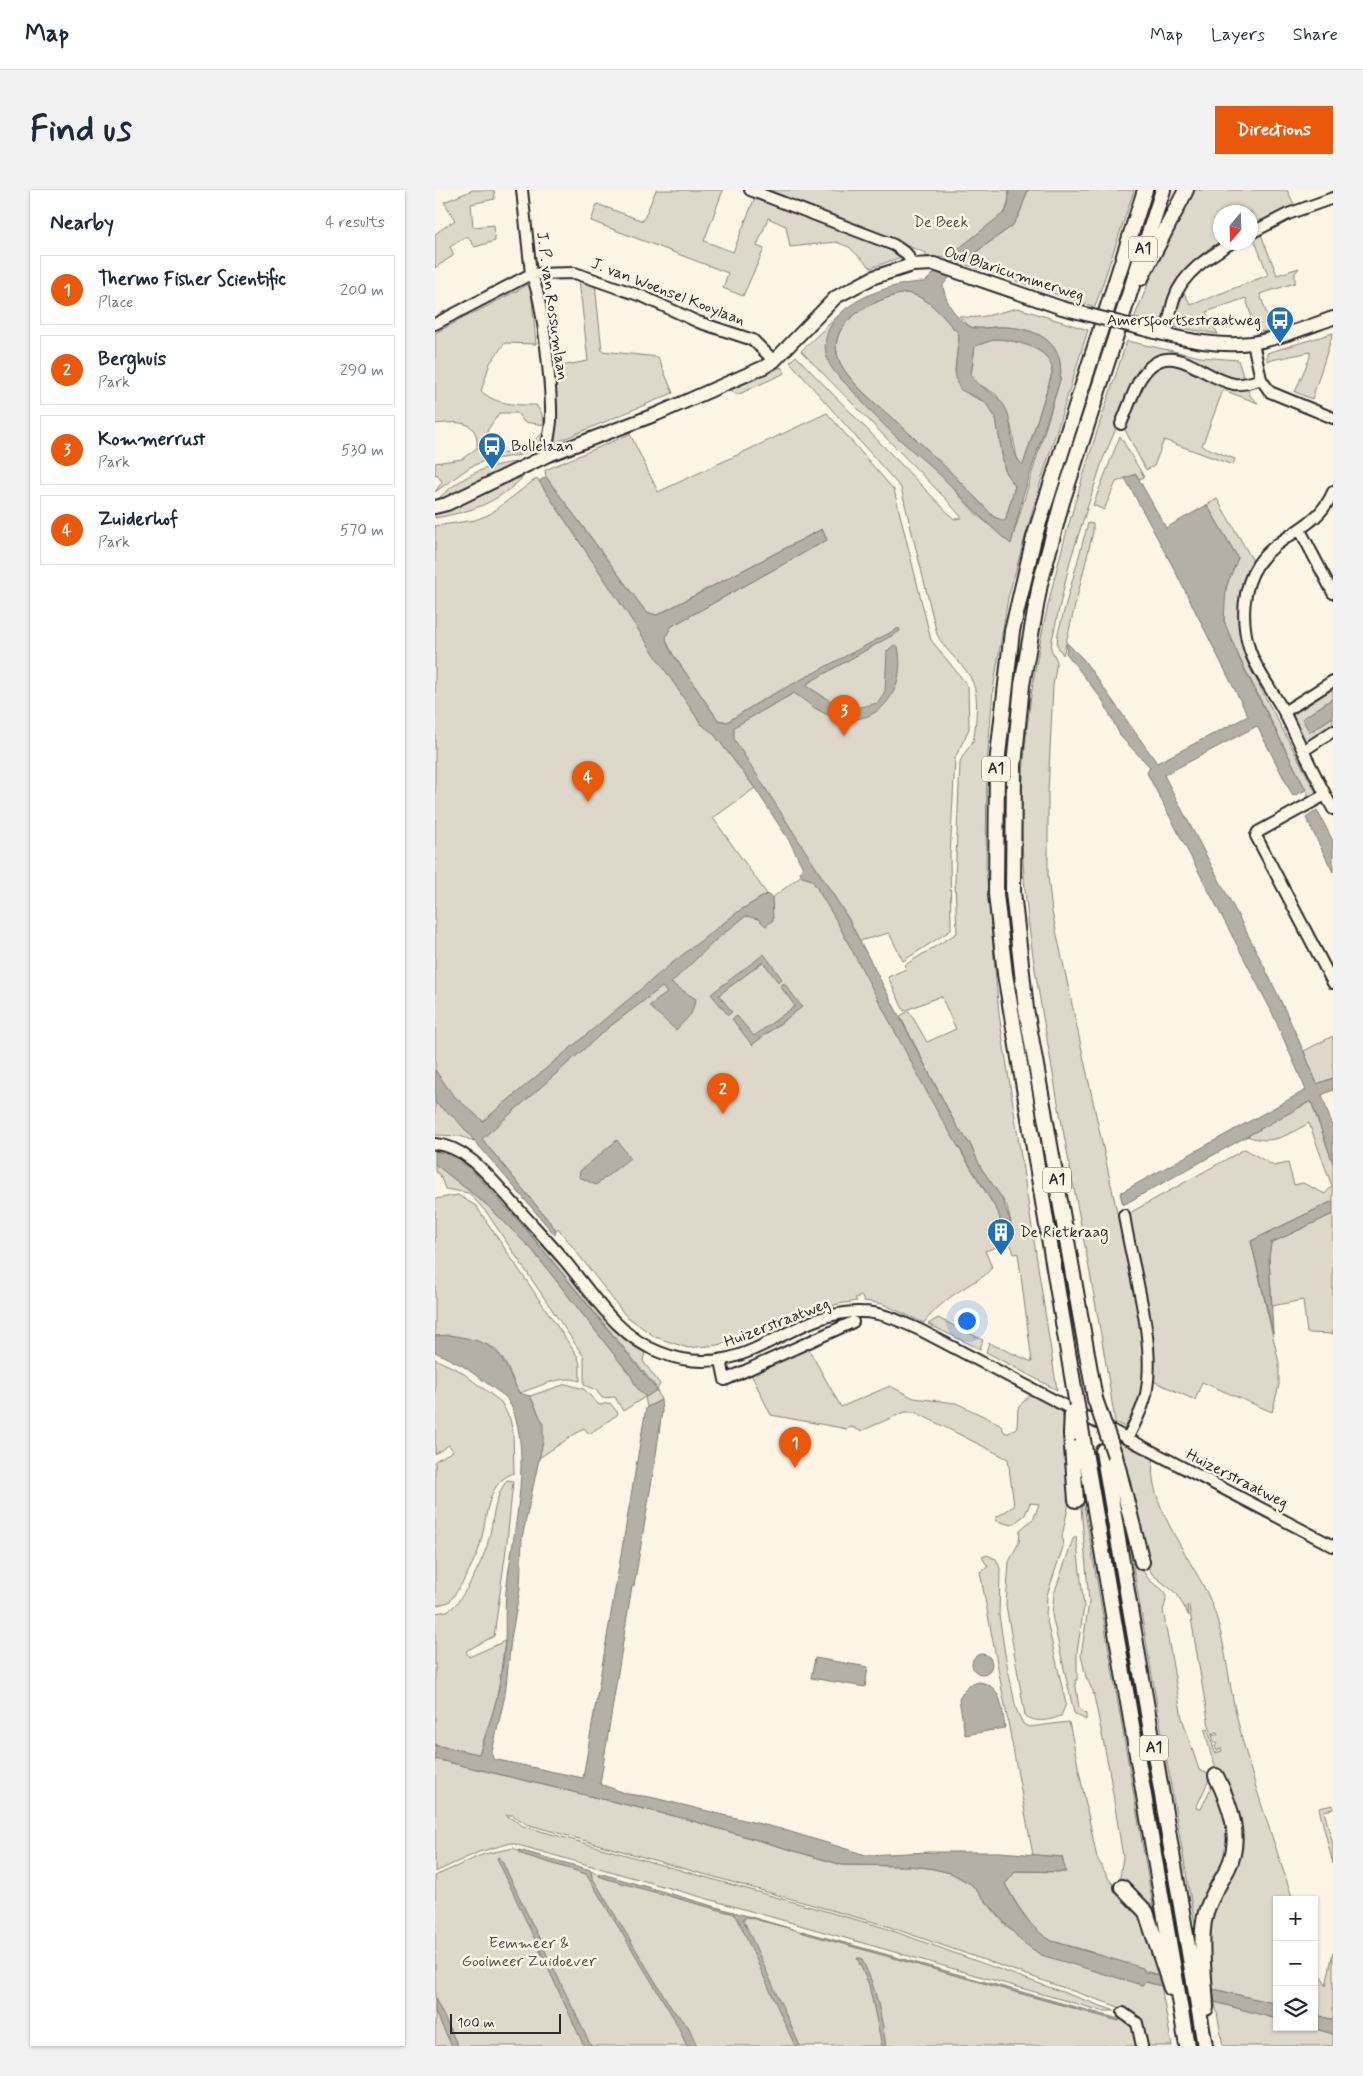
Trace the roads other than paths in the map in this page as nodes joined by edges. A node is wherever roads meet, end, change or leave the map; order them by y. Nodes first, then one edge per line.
1 (522, 190) edge
2 (750, 190) edge
3 (1145, 190) edge
4 (1163, 190) edge
5 (1186, 190) edge
6 (1333, 198) edge
7 (1258, 229) edge
8 (1222, 250) edge
9 (912, 265) junction
10 (531, 274) junction
11 (1124, 309) junction
12 (1333, 318) edge
13 (435, 324) edge
14 (1160, 333) junction
15 (1253, 342) junction
16 (774, 361) junction
17 (1261, 380) junction
18 (1333, 418) edge
19 (1121, 424) dead end
20 (546, 456) junction
21 (1333, 492) edge
22 (435, 507) edge
23 (1329, 510) edge
24 (1300, 530) junction
25 (1333, 593) edge
26 (1333, 681) edge
27 (1284, 712) junction
28 (1333, 731) edge
29 (1303, 751) junction
30 (1325, 795) junction
31 (1333, 809) edge
32 (1333, 984) edge
33 (435, 1144) edge
34 (1125, 1215) dead end
35 (853, 1322) dead end
36 (791, 1332) junction
37 (799, 1346) junction
38 (721, 1360) junction
39 (1077, 1437) junction
40 (1127, 1440) junction
41 (1109, 1453) junction
42 (1077, 1500) dead end
43 (1333, 1546) edge
44 (1142, 1562) dead end
45 (1216, 1776) dead end
46 (1122, 1888) dead end
47 (1123, 2013) dead end
48 (1181, 2014) junction
49 (1142, 2046) edge
50 (1187, 2046) edge
51 (1206, 2046) edge

1 - 10 street, J. P. van Rossumlaan
2 - 9 street
3 - 39 highway, A1, bridge
4 - 11 highway, A1
5 - 11 highway, A1
6 - 7 street
8 - 14 street
9 - 14 main road, Oud Blaricummerweg, bridge
9 - 16 main road
10 - 13 street, J. van Woensel Kooylaan
10 - 16 street, J. van Woensel Kooylaan
10 - 20 street, J. P. van Rossumlaan
11 - 41 highway, A1, bridge
12 - 15 main road, Oud Blaricummerweg
14 - 15 main road, Oud Blaricummerweg
15 - 17 street
16 - 20 main road
17 - 18 street
17 - 19 street
20 - 22 main road
21 - 23 street
23 - 24 street
24 - 25 street
24 - 27 street
26 - 27 street
27 - 29 street
28 - 29 street
29 - 30 street
30 - 31 street
30 - 32 street
33 - 38 street, Huizerstraatweg
34 - 40 street
35 - 37 street, Huizerstraatweg
36 - 37 street
36 - 38 street, Huizerstraatweg
36 - 40 street, Huizerstraatweg
37 - 38 street, Huizerstraatweg
39 - 42 highway, A1
39 - 48 highway, A1
40 - 43 street, Huizerstraatweg
41 - 44 highway, A1
41 - 51 highway, A1
45 - 51 highway, A1
46 - 48 highway, A1
47 - 49 street
48 - 50 highway, A1

